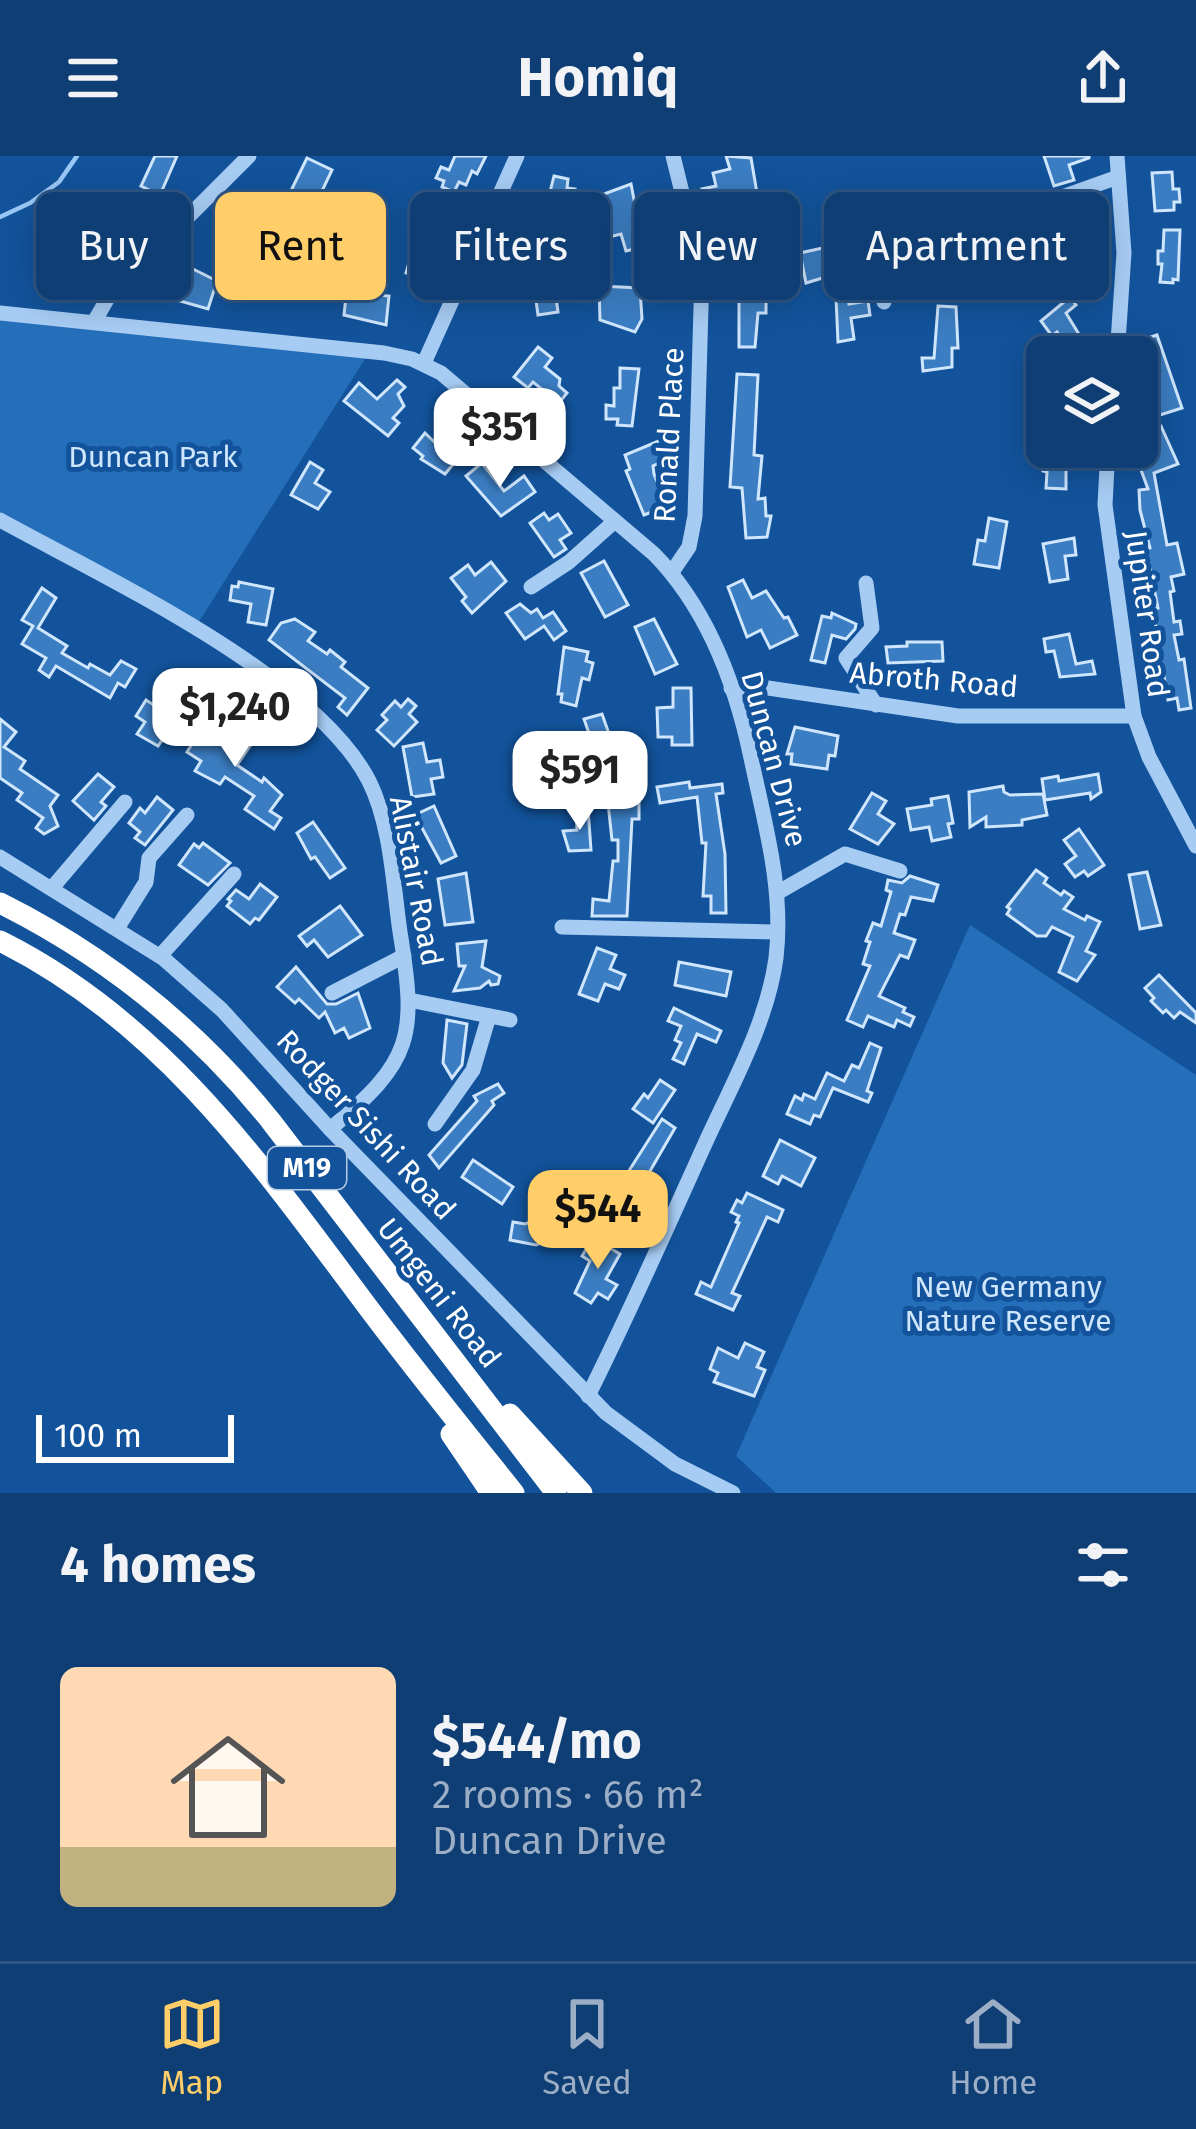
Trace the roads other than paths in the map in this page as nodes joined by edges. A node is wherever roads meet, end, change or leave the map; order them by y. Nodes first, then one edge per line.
1 (249, 156) edge
2 (517, 156) edge
3 (673, 156) edge
4 (1117, 156) edge
5 (1118, 177) junction
6 (884, 302) dead end
7 (0, 313) edge
8 (94, 322) junction
9 (1119, 336) edge
10 (424, 363) junction
11 (1107, 468) edge
12 (0, 520) edge
13 (615, 521) junction
14 (672, 572) junction
15 (866, 584) dead end
16 (531, 587) dead end
17 (731, 688) junction
18 (876, 705) junction
19 (1134, 716) junction
20 (125, 802) dead end
21 (187, 814) dead end
22 (1196, 846) edge
23 (0, 857) edge
24 (900, 871) dead end
25 (234, 874) dead end
26 (52, 887) junction
27 (777, 893) junction
28 (0, 903) edge
29 (118, 927) junction
30 (562, 927) dead end
31 (777, 932) junction
32 (0, 941) edge
33 (160, 956) junction
34 (404, 956) junction
35 (332, 993) dead end
36 (410, 1000) junction
37 (489, 1016) junction
38 (510, 1020) dead end
39 (435, 1124) dead end
40 (330, 1129) junction
41 (350, 1227) junction
42 (394, 1342) junction
43 (588, 1396) junction
44 (491, 1493) edge
45 (514, 1493) edge
46 (556, 1493) edge
47 (582, 1493) edge
48 (733, 1493) edge

1 - 8 street
2 - 10 street
3 - 14 street, Ronald Place
4 - 5 street
5 - 6 street
5 - 9 street
7 - 8 street, Duncan Drive
8 - 10 street, Duncan Drive
10 - 13 street, Duncan Drive
11 - 19 street, Jupiter Road
12 - 34 street, Alistair Road
13 - 14 street, Duncan Drive
13 - 16 street
14 - 17 street, Duncan Drive
15 - 18 street
17 - 18 street, Abroth Road
17 - 27 street, Duncan Drive
18 - 19 street, Abroth Road
19 - 22 street, Jupiter Road
20 - 26 street
21 - 29 street
23 - 26 street, Rodger Sishi Road
24 - 27 street
25 - 33 street
26 - 29 street, Rodger Sishi Road
27 - 31 street, Duncan Drive
28 - 41 highway, Umgeni Road / M19
29 - 33 street, Rodger Sishi Road
30 - 31 street
31 - 43 street, Duncan Drive
32 - 42 highway, M19
33 - 40 street, Rodger Sishi Road
34 - 35 street
34 - 36 street, Alistair Road
36 - 37 street
36 - 40 street, Alistair Road
37 - 38 street
37 - 39 street
40 - 43 street, Rodger Sishi Road
41 - 46 highway, Umgeni Road / M19
41 - 47 highway
42 - 44 highway
42 - 45 highway, M19
43 - 48 street, Rodger Sishi Road

